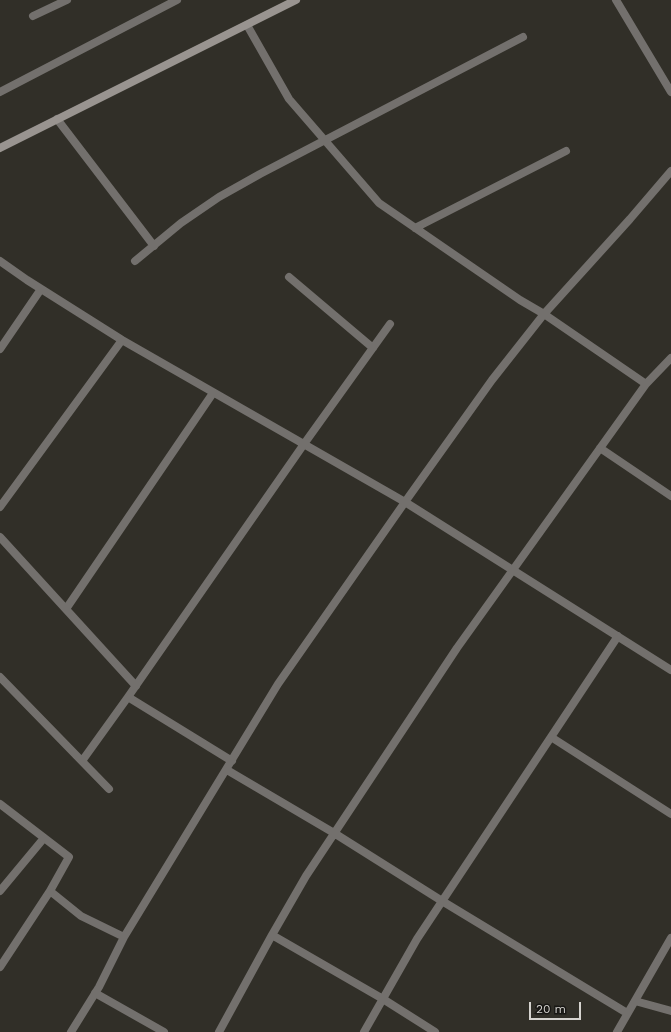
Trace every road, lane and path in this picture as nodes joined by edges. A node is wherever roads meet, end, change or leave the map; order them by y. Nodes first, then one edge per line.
1 (66, 0) edge
2 (177, 0) edge
3 (296, 0) edge
4 (616, 0) edge
5 (33, 16) dead end
6 (247, 24) junction
7 (523, 37) dead end
8 (0, 92) edge
9 (671, 92) edge
10 (57, 119) junction
11 (325, 140) junction
12 (0, 148) edge
13 (566, 151) dead end
14 (671, 171) edge
15 (415, 228) junction
16 (154, 246) junction
17 (0, 261) edge
18 (135, 261) dead end
19 (289, 277) dead end
20 (41, 289) junction
21 (544, 314) junction
22 (390, 324) dead end
23 (122, 340) junction
24 (373, 348) junction
25 (0, 349) edge
26 (671, 358) edge
27 (646, 384) junction
28 (213, 393) junction
29 (304, 444) junction
30 (600, 448) junction
31 (671, 496) edge
32 (405, 502) junction
33 (0, 507) edge
34 (0, 537) edge
35 (512, 570) junction
36 (66, 609) junction
37 (618, 636) junction
38 (671, 670) edge
39 (0, 677) edge
40 (136, 686) junction
41 (128, 697) junction
42 (551, 737) junction
43 (82, 761) junction
44 (232, 761) junction
45 (227, 770) junction
46 (109, 789) dead end
47 (1, 806) edge
48 (671, 814) edge
49 (334, 834) junction
50 (44, 838) junction
51 (0, 891) edge
52 (50, 891) junction
53 (442, 901) junction
54 (272, 935) junction
55 (124, 937) junction
56 (671, 938) edge
57 (0, 967) edge
58 (96, 993) junction
59 (383, 999) junction
60 (635, 1001) junction
61 (671, 1011) edge
62 (627, 1013) junction
63 (71, 1032) edge
64 (164, 1032) edge
65 (219, 1032) edge
66 (364, 1032) edge
67 (435, 1032) edge
68 (617, 1032) edge

1 - 5 street
2 - 8 street
3 - 6 street
4 - 9 street
6 - 10 street
6 - 11 street
7 - 11 street
10 - 12 street
10 - 16 street
11 - 15 street
11 - 16 street
13 - 15 street
14 - 21 street
15 - 21 street
16 - 18 street
17 - 20 street
19 - 24 street
20 - 23 street
20 - 25 street
21 - 27 street
21 - 32 street
22 - 24 street
23 - 28 street
23 - 33 street
24 - 29 street
26 - 27 street
27 - 30 street
28 - 29 street
28 - 36 street
29 - 32 street
29 - 40 street
30 - 31 street
30 - 35 street
32 - 35 street
32 - 44 street
34 - 36 street
35 - 37 street
35 - 49 street
36 - 40 street
37 - 38 street
37 - 42 street
39 - 43 street
40 - 41 street
41 - 43 street
41 - 44 street
42 - 48 street
42 - 53 street
43 - 46 street
44 - 45 street
45 - 49 street
45 - 55 street
47 - 50 street
49 - 53 street
49 - 54 street
50 - 51 street
50 - 52 street
52 - 55 street
52 - 57 street
53 - 59 street
53 - 62 street
54 - 59 street
54 - 65 street
55 - 58 street
56 - 60 street
58 - 63 street
58 - 64 street
59 - 66 street
59 - 67 street
60 - 61 street
60 - 62 street
62 - 68 street

